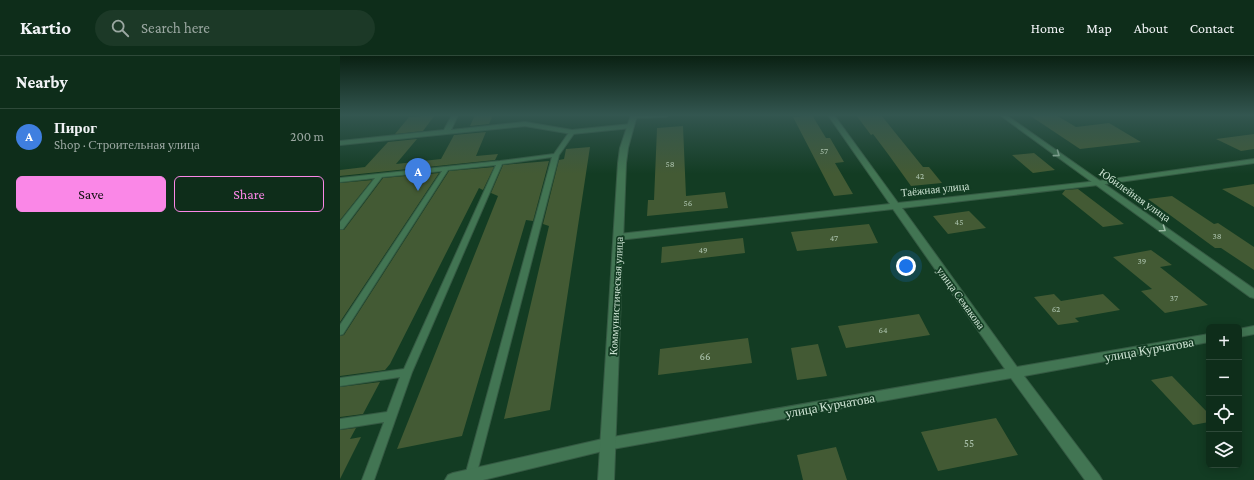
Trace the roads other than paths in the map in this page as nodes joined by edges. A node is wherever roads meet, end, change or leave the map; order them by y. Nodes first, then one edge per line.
1 (419, 135) edge
2 (570, 135) edge
3 (628, 135) edge
4 (845, 135) edge
5 (1031, 135) edge
6 (340, 143) edge
7 (556, 155) junction
8 (1254, 161) edge
9 (500, 163) junction
10 (446, 169) junction
11 (380, 176) junction
12 (340, 180) edge
13 (1098, 183) junction
14 (894, 205) junction
15 (340, 227) edge
16 (619, 237) junction
17 (1254, 294) edge
18 (1254, 330) edge
19 (340, 332) edge
20 (1242, 332) edge
21 (1206, 339) edge
22 (407, 372) junction
23 (1014, 372) junction
24 (340, 382) edge
25 (391, 416) junction
26 (340, 424) edge
27 (607, 444) junction
28 (471, 476) junction
29 (368, 480) edge
30 (453, 480) edge
31 (606, 480) edge
32 (1094, 480) edge

1 - 6 street
2 - 7 lane
3 - 16 street, Коммунистическая улица
4 - 14 street, улица Семакова
5 -> 13 street, Юбилейная улица
7 - 9 lane
7 - 28 lane
8 - 13 street, Таёжная улица
9 - 10 lane
9 - 22 lane
10 - 11 lane
10 - 19 lane
11 - 12 lane
11 - 15 lane
13 - 14 street, Таёжная улица
13 -> 17 street, Юбилейная улица
14 - 16 street, Таёжная улица
14 - 23 street, улица Семакова
16 - 27 street, Коммунистическая улица
18 - 20 street
21 - 23 street, улица Курчатова
22 - 24 lane
22 - 25 lane
23 - 27 street, улица Курчатова
23 - 32 street, улица Семакова
25 - 26 lane
25 - 29 lane
27 - 28 street, улица Курчатова
27 - 31 street, Коммунистическая улица
28 - 30 street, улица Курчатова

